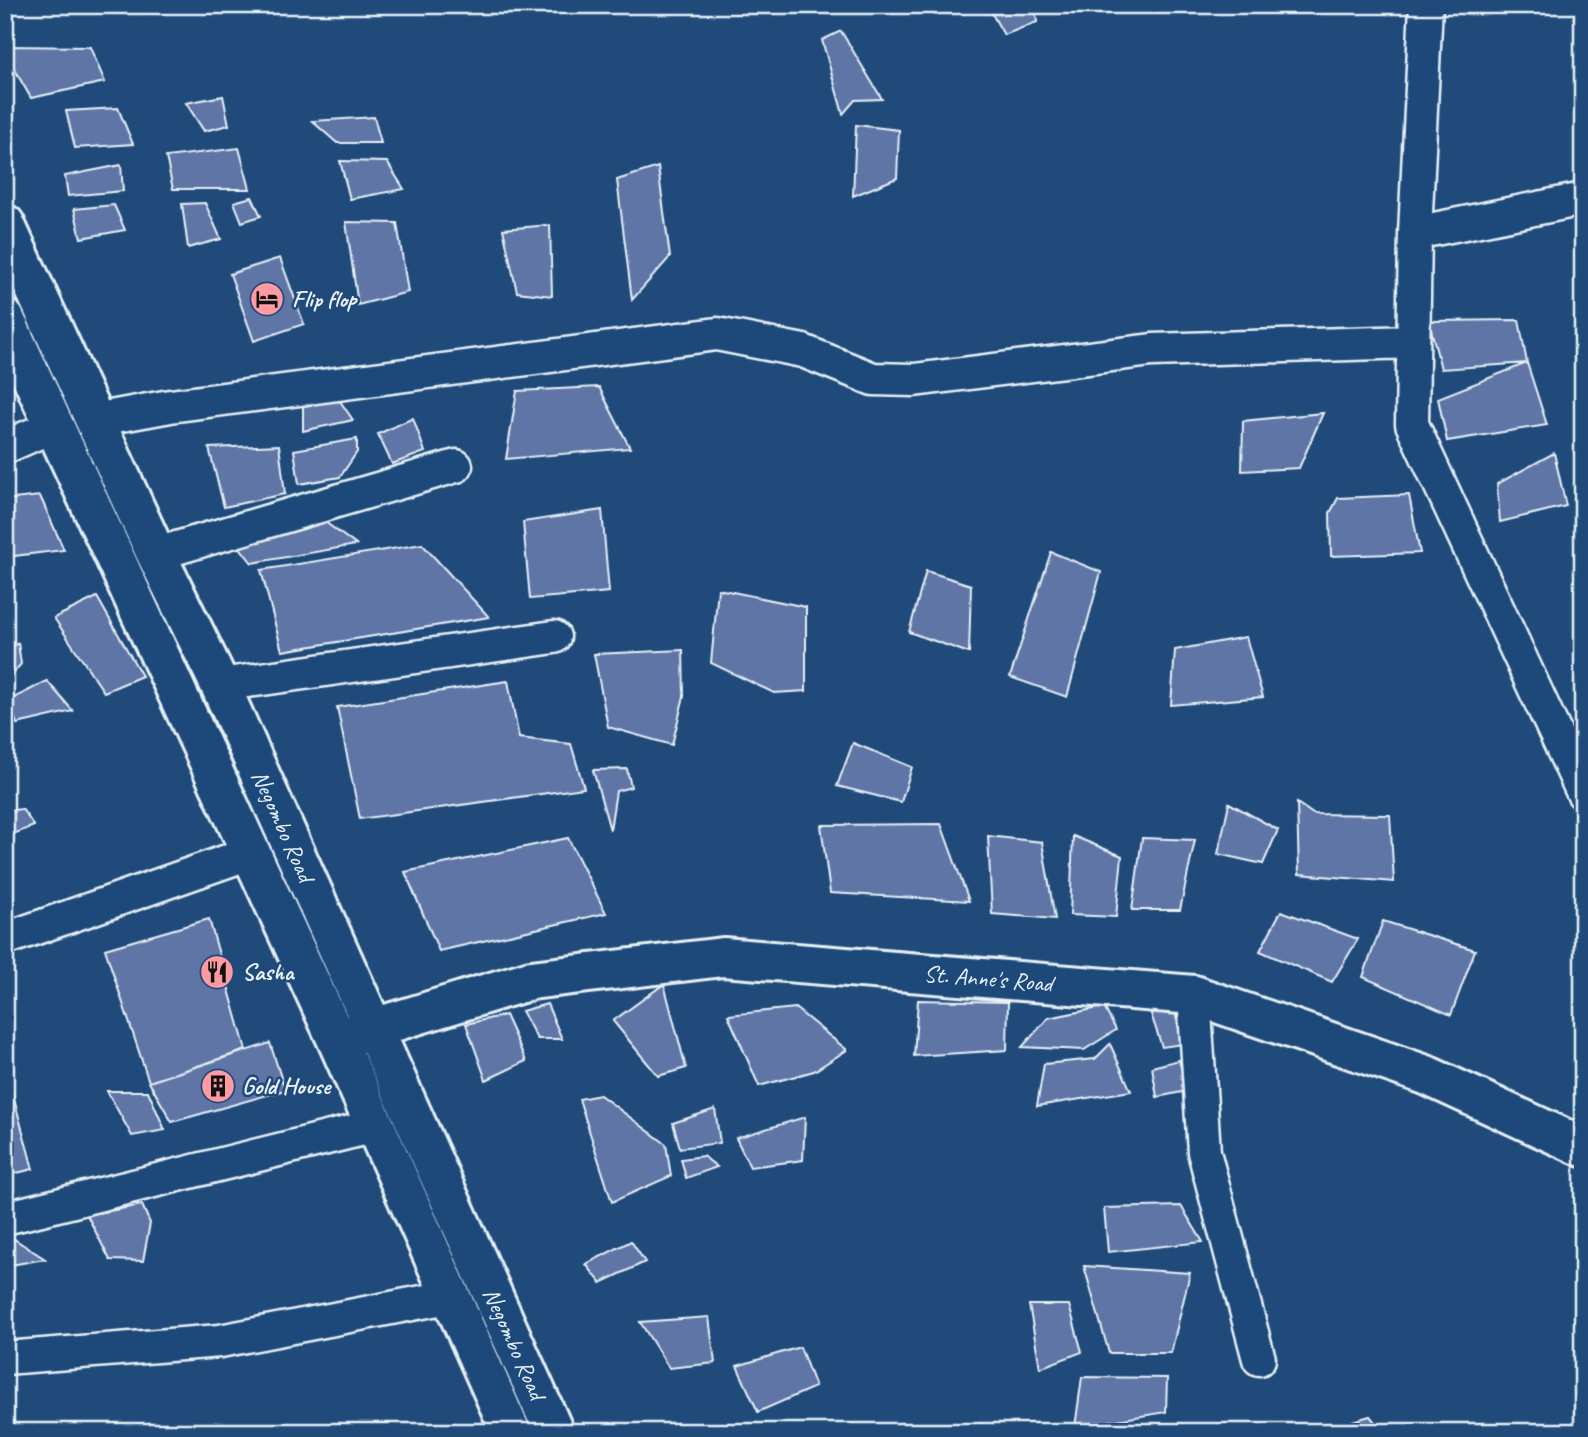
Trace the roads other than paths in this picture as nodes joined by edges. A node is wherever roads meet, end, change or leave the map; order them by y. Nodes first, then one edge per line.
1 (1426, 5) edge
2 (1583, 199) edge
3 (5, 224) edge
4 (1415, 233) junction
5 (5, 319) edge
6 (1413, 342) junction
7 (94, 420) junction
8 (53, 426) junction
9 (5, 447) edge
10 (456, 466) dead end
11 (156, 554) junction
12 (554, 638) dead end
13 (220, 685) junction
14 (1583, 793) edge
15 (250, 853) junction
16 (5, 939) edge
17 (1194, 995) junction
18 (355, 1034) junction
19 (375, 1126) junction
20 (1583, 1147) edge
21 (5, 1218) edge
22 (448, 1297) junction
23 (5, 1358) edge
24 (1259, 1359) dead end
25 (511, 1432) edge
26 (554, 1432) edge

1 - 4 street
2 - 4 street
3 - 7 main road, Negombo Road
4 - 6 street
5 - 8 main road, Negombo Road
6 - 7 street
6 - 14 street
7 - 11 main road, Negombo Road
8 - 9 street
8 - 15 main road, Negombo Road
10 - 11 street
11 - 13 main road, Negombo Road
12 - 13 street
13 - 18 main road, Negombo Road
15 - 16 street
15 - 18 main road, Negombo Road
17 - 18 main road, St. Anne's Road
17 - 20 main road, St. Anne's Road
17 - 24 street
18 - 19 main road, Negombo Road
18 - 26 main road, Negombo Road
19 - 21 street
19 - 22 main road, Negombo Road
22 - 23 street
22 - 25 main road, Negombo Road

